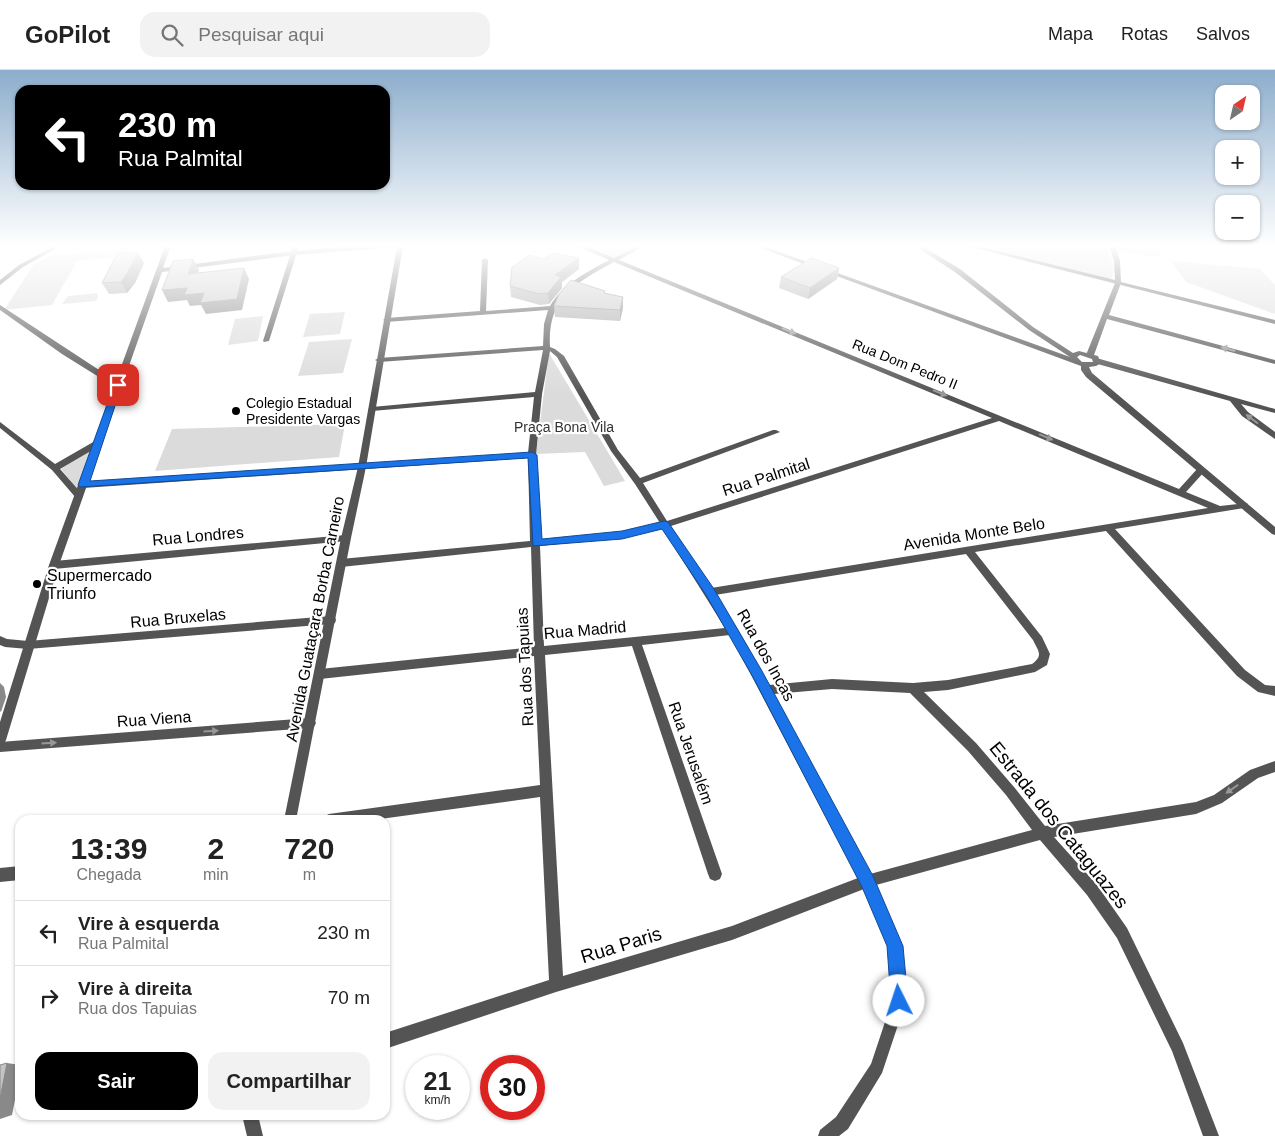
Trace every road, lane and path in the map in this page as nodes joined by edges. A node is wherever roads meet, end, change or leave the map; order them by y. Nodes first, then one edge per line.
1 (151, 296) edge
2 (280, 296) edge
3 (391, 296) edge
4 (484, 296) edge
5 (563, 296) edge
6 (702, 296) edge
7 (893, 296) edge
8 (991, 296) edge
9 (1113, 296) edge
10 (1169, 296) edge
11 (0, 307) edge
12 (551, 308) junction
13 (483, 313) junction
14 (1104, 316) junction
15 (386, 320) junction
16 (1275, 322) edge
17 (1038, 333) junction
18 (1014, 340) junction
19 (266, 341) dead end
20 (547, 348) junction
21 (1090, 355) junction
22 (1074, 358) junction
23 (379, 360) junction
24 (1097, 361) junction
25 (1275, 362) edge
26 (1085, 365) junction
27 (118, 385) junction
28 (538, 394) junction
29 (1232, 398) junction
30 (372, 409) junction
31 (1275, 411) edge
32 (1001, 418) junction
33 (0, 424) edge
34 (776, 432) dead end
35 (1275, 436) edge
36 (98, 444) junction
37 (532, 455) junction
38 (362, 467) junction
39 (55, 468) junction
40 (1201, 470) junction
41 (638, 482) junction
42 (83, 485) junction
43 (1180, 493) junction
44 (79, 496) junction
45 (1244, 505) junction
46 (1219, 510) junction
47 (1263, 521) junction
48 (664, 525) junction
49 (1109, 528) junction
50 (1275, 528) edge
51 (1275, 532) edge
52 (346, 538) junction
53 (537, 543) junction
54 (969, 551) junction
55 (341, 563) junction
56 (54, 565) junction
57 (710, 592) junction
58 (331, 620) junction
59 (733, 632) junction
60 (0, 640) edge
61 (636, 642) junction
62 (28, 645) junction
63 (539, 650) junction
64 (320, 674) junction
65 (913, 688) junction
66 (766, 690) junction
67 (1275, 690) edge
68 (310, 723) junction
69 (3, 725) edge
70 (0, 740) edge
71 (0, 747) edge
72 (1275, 766) edge
73 (546, 790) junction
74 (291, 815) edge
75 (365, 815) edge
76 (1042, 833) junction
77 (15, 874) edge
78 (716, 874) dead end
79 (0, 875) edge
80 (867, 881) junction
81 (556, 985) junction
82 (390, 1039) edge
83 (251, 1120) edge
84 (256, 1136) edge
85 (826, 1136) edge
86 (1211, 1136) edge

1 - 27 street
2 - 19 street
3 - 15 street, Avenida Guataçara Borba Carneiro
4 - 13 street
5 - 12 street
6 -> 32 street, Rua Dom Pedro II
7 - 18 street
8 - 17 street
9 - 14 street
10 - 16 street
11 - 27 street
12 - 13 street
12 - 20 street
13 - 15 street
14 - 21 street
25 -> 14 street
15 - 23 street, Avenida Guataçara Borba Carneiro
17 - 18 street
17 - 22 street
18 - 22 street
20 - 23 street
20 - 28 street, Rua dos Tapuias
20 - 41 street, Rua dos Incas
21 - 22 street
21 - 24 street
22 - 26 street
23 - 30 street, Avenida Guataçara Borba Carneiro
24 - 26 street
24 - 29 street
26 - 40 street
27 - 36 street
28 - 30 street
28 - 37 street, Rua dos Tapuias
29 - 31 street
35 -> 29 street
30 - 38 street, Avenida Guataçara Borba Carneiro
32 -> 43 street, Rua Dom Pedro II
32 - 48 street, Rua Palmital
33 - 39 street
34 - 41 street
36 - 39 street
36 - 42 street
37 - 38 street
37 - 53 street, Rua dos Tapuias
38 - 42 street
38 - 52 street, Avenida Guataçara Borba Carneiro
39 - 44 street
40 - 43 street
40 - 45 street
41 - 48 street, Rua dos Incas
42 - 44 street
43 - 46 street, Rua Dom Pedro II
44 - 56 street
45 - 46 street, Avenida Monte Belo
45 - 47 street
46 - 49 street, Avenida Monte Belo
47 - 50 street
47 - 51 street
48 - 53 street, Rua Palmital
48 - 57 street, Rua dos Incas
49 - 54 street, Avenida Monte Belo
49 - 67 street
52 - 55 street, Avenida Guataçara Borba Carneiro
52 - 56 street, Rua Londres
53 - 55 street, Rua Palmital
53 - 63 street, Rua dos Tapuias
54 - 57 street, Avenida Monte Belo
54 - 65 street
55 - 58 street, Avenida Guataçara Borba Carneiro
56 - 62 street
57 - 59 street, Rua dos Incas
58 - 62 street, Rua Bruxelas
58 - 64 street, Avenida Guataçara Borba Carneiro
59 - 61 street, Rua Madrid
59 - 66 street, Rua dos Incas
60 - 62 street, Rua Bruxelas
61 - 63 street, Rua Madrid
61 - 78 street, Rua Jerusalém
62 - 69 street
63 - 64 street, Rua Madrid
63 - 73 street, Rua dos Tapuias
64 - 68 street, Avenida Guataçara Borba Carneiro
65 - 66 street
65 - 76 street, Estrada dos Cataguazes
66 - 80 street, Rua dos Incas
71 -> 68 street, Rua Viena
68 - 74 street, Avenida Guataçara Borba Carneiro
69 - 70 street
72 -> 76 street, Rua Paris
73 - 75 street
73 - 81 street, Rua dos Tapuias
76 - 80 street, Rua Paris
76 - 86 street, Estrada dos Cataguazes
77 - 79 street
80 - 81 street, Rua Paris
80 - 85 street, Rua dos Incas
81 - 82 street, Rua Paris
83 - 84 street

